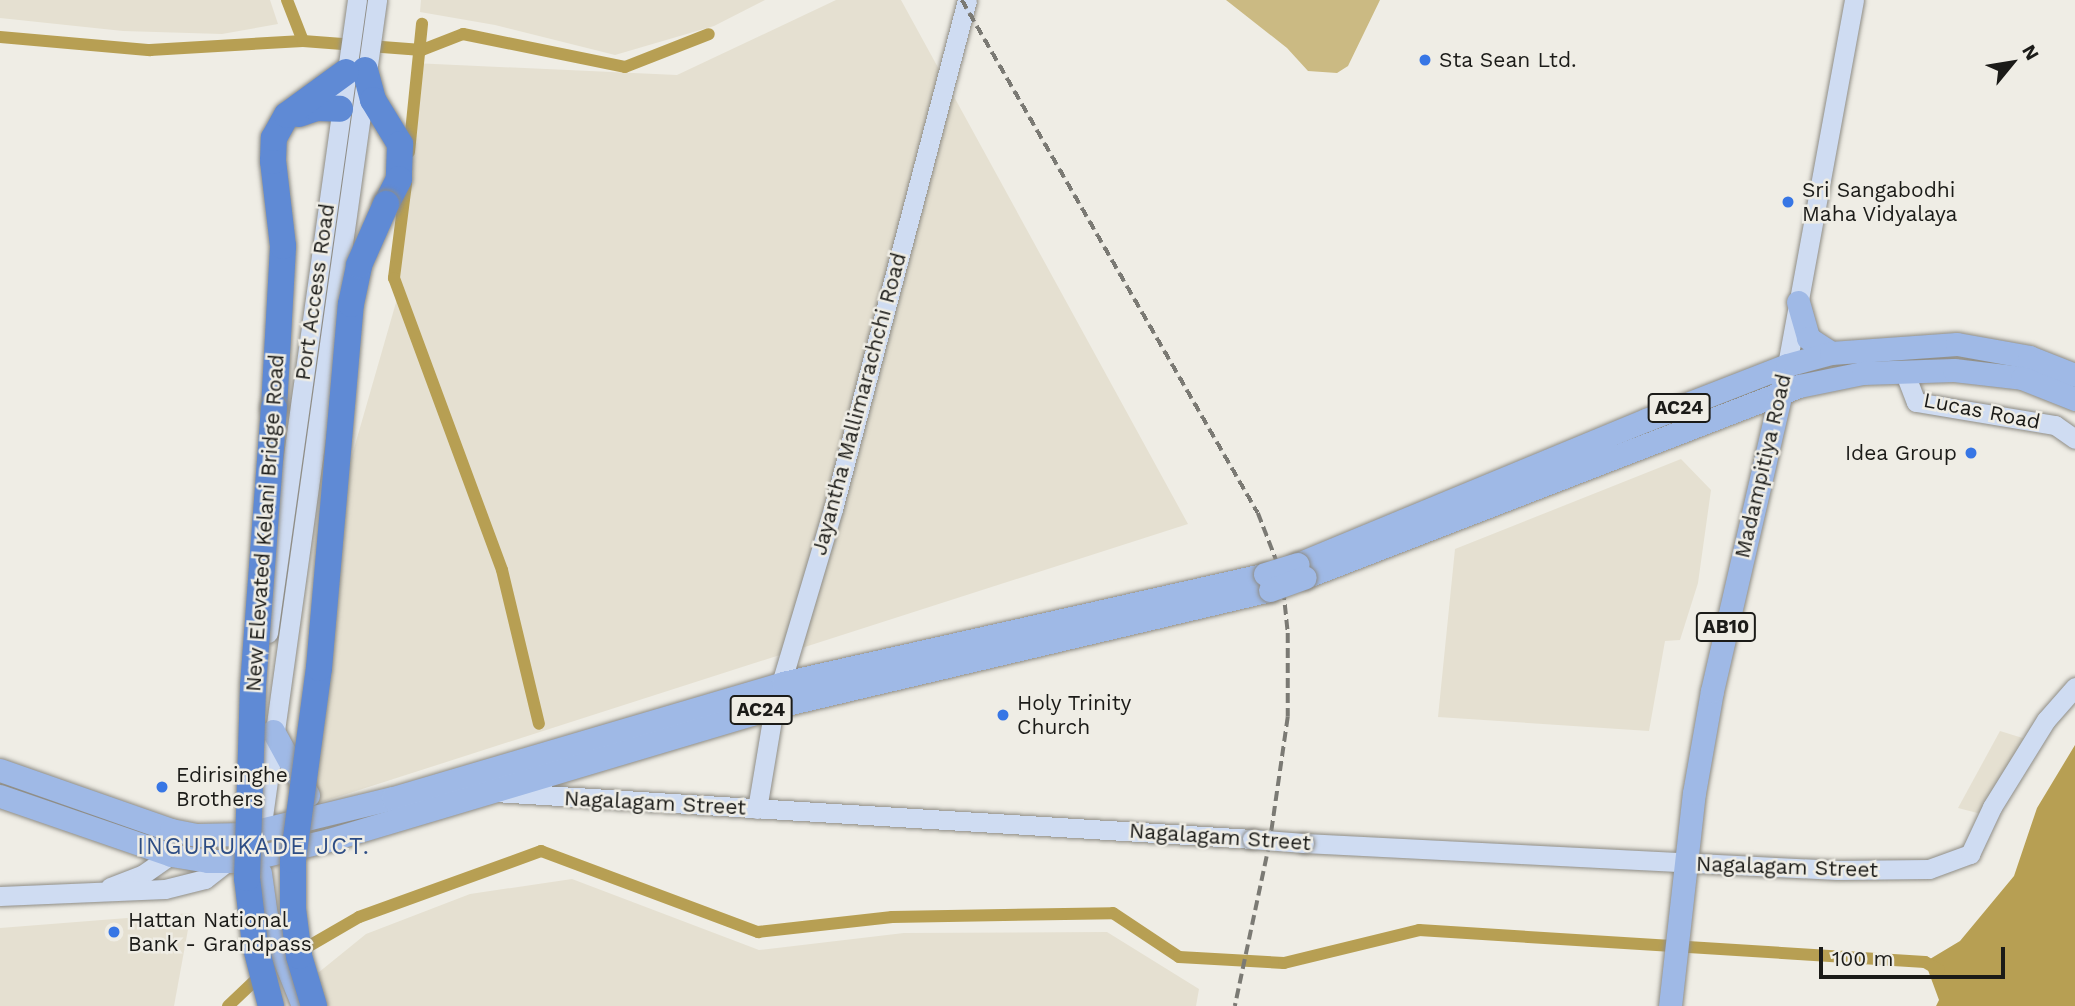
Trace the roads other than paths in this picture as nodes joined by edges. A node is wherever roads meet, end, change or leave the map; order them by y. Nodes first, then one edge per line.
1 (357, 0) edge
2 (377, 0) edge
3 (967, 0) edge
4 (1854, 0) edge
5 (355, 71) junction
6 (349, 111) junction
7 (384, 120) junction
8 (280, 126) junction
9 (1798, 302) junction
10 (1831, 353) junction
11 (1787, 365) junction
12 (1904, 371) junction
13 (2075, 375) edge
14 (1781, 392) junction
15 (2075, 399) edge
16 (1748, 403) junction
17 (1773, 426) junction
18 (2075, 439) edge
19 (1301, 570) junction
20 (952, 657) junction
21 (783, 683) junction
22 (2075, 687) edge
23 (774, 707) junction
24 (273, 731) junction
25 (0, 770) edge
26 (491, 792) junction
27 (0, 796) edge
28 (757, 809) junction
29 (335, 813) junction
30 (253, 833) junction
31 (171, 855) junction
32 (243, 860) junction
33 (1685, 864) junction
34 (89, 894) junction
35 (0, 896) edge
36 (269, 948) junction
37 (275, 1002) edge
38 (303, 1006) edge
39 (314, 1006) edge
40 (1670, 1006) edge

1 - 5 street, Port Access Road
2 - 5 street, Port Access Road
3 - 21 street, Jayantha Mallimarachchi Road
4 - 9 street, Madampitiya Road
5 - 6 street, Port Access Road
5 - 7 highway
5 - 8 highway
6 - 7 highway
6 - 8 highway
6 - 24 street, Port Access Road
6 - 30 street, Port Access Road
7 - 39 highway, bridge
8 - 37 highway, New Elevated Kelani Bridge Road, bridge
9 - 10 main road
9 - 11 street, Madampitiya Road
10 - 11 main road, AC24
10 - 13 main road, AC24
11 - 14 main road, Madampitiya Road / AB10
11 - 19 main road, AC24
12 - 14 main road, AC24
12 - 15 main road, AC24
12 - 18 street, Lucas Road
14 - 16 main road, AC24
14 - 17 main road, Madampitiya Road / AB10
16 - 17 main road
16 - 19 main road, AC24
17 - 33 main road, Madampitiya Road / AB10
19 - 20 main road, AC24, bridge
20 - 21 main road, AC24
20 - 23 main road, AC24
21 - 23 street, Jayantha Mallimarachchi Road
21 - 29 main road, AC24
22 - 33 street, Nagalagam Street
23 - 26 main road, AC24
23 - 28 street, Jayantha Mallimarachchi Road
24 - 29 main road
24 - 30 street, Port Access Road
25 - 30 main road, AC24
26 - 28 street, Nagalagam Street
26 - 32 main road, AC24
27 - 31 main road, AC24
28 - 33 street, Nagalagam Street, bridge
29 - 30 main road, AC24
30 - 32 main road
31 - 32 main road, AC24
31 - 34 street
32 - 34 street
32 - 36 main road
33 - 40 main road, Madampitiya Road / AB10
34 - 35 street
36 - 37 main road, bridge
36 - 38 main road

